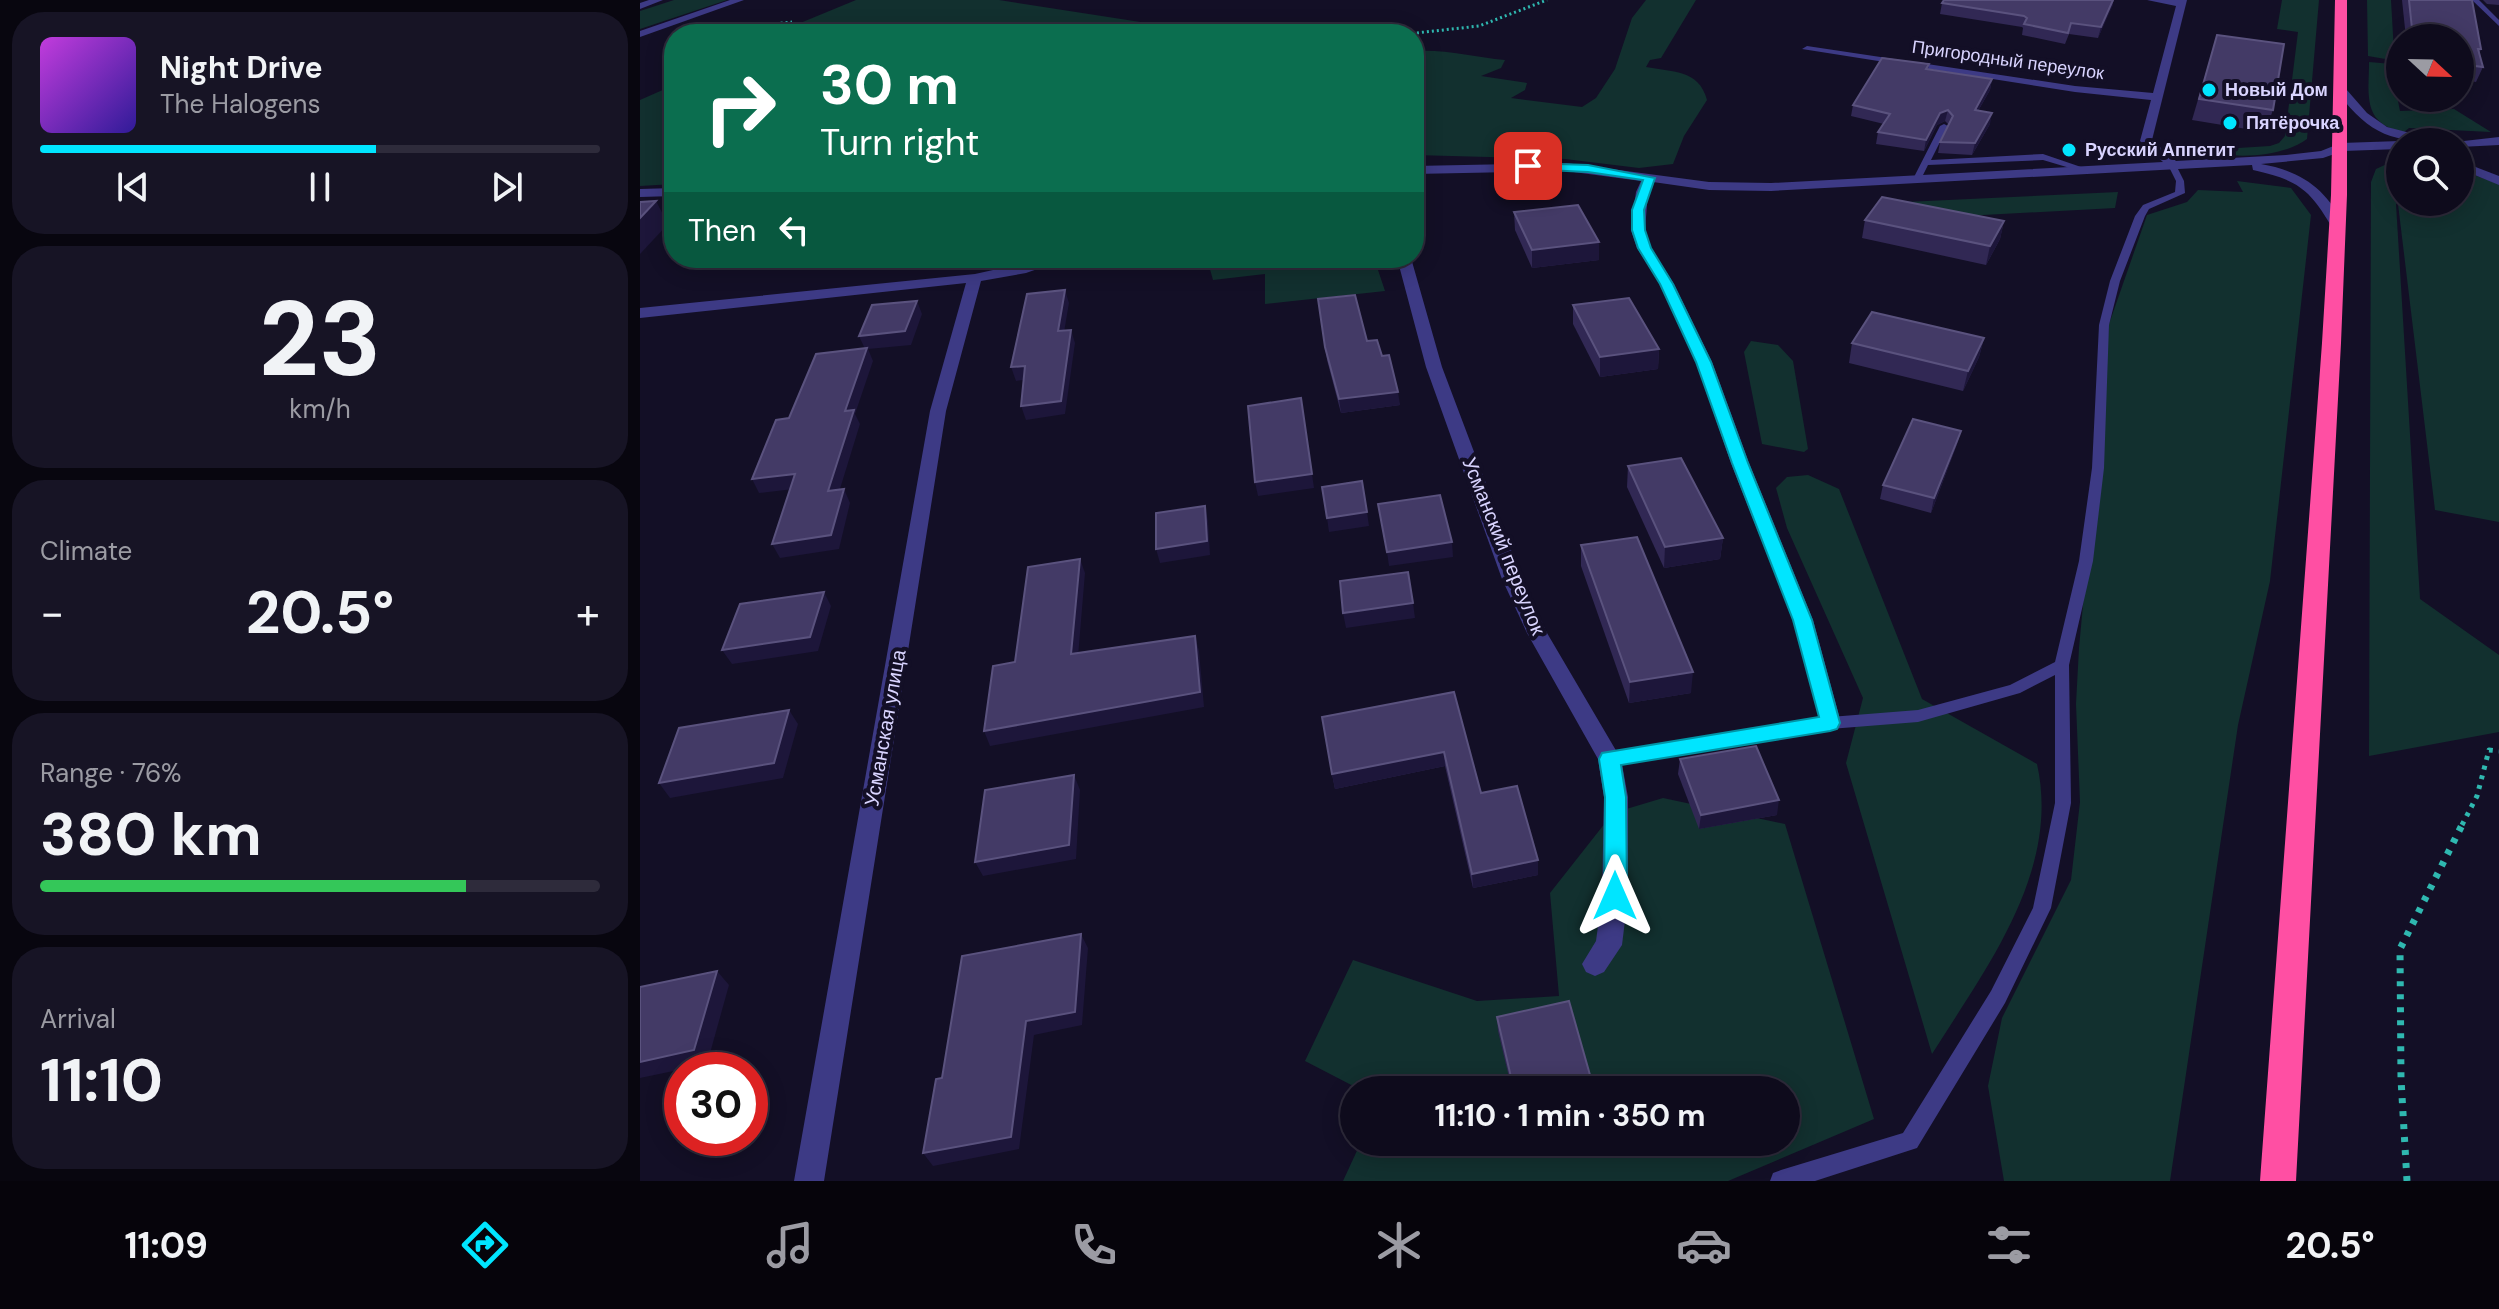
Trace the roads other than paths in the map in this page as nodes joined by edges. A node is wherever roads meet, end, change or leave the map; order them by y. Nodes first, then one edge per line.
1 (658, 0) edge
2 (739, 0) edge
3 (2152, 0) edge
4 (2341, 0) edge
5 (2475, 0) edge
6 (2182, 2) edge
7 (640, 6) edge
8 (669, 24) edge
9 (2499, 24) edge
10 (664, 26) edge
11 (640, 34) edge
12 (1807, 49) dead end
13 (2342, 91) junction
14 (2156, 97) junction
15 (1944, 126) edge
16 (2386, 131) edge
17 (2499, 141) edge
18 (2474, 142) edge
19 (2386, 145) edge
20 (2341, 147) junction
21 (2209, 161) junction
22 (1925, 163) junction
23 (2171, 163) junction
24 (2080, 168) junction
25 (1424, 170) edge
26 (2474, 171) edge
27 (1918, 177) junction
28 (1649, 178) junction
29 (2499, 181) edge
30 (664, 192) edge
31 (640, 193) edge
32 (2338, 226) junction
33 (1015, 268) edge
34 (1407, 268) edge
35 (975, 278) junction
36 (640, 313) edge
37 (2062, 665) junction
38 (1830, 723) junction
39 (1609, 759) junction
40 (1595, 964) dead end
41 (809, 1181) edge
42 (1781, 1181) edge
43 (2278, 1181) edge

1 - 7 street
2 - 8 street
3 - 6 street
4 - 13 highway
5 - 9 lane
6 - 14 street
10 - 11 street
12 - 14 street, Пригородный переулок
13 - 16 street
13 - 20 highway
14 - 23 street
15 - 22 lane
17 - 18 street
19 - 20 street
20 - 21 street
20 - 32 highway
21 - 23 street
21 - 32 street
22 - 24 lane
22 - 27 lane
23 - 24 street
23 - 37 lane
24 - 27 street
25 - 28 street
26 - 29 street
27 - 28 street
28 - 38 street
30 - 31 street
32 - 43 highway
33 - 35 street
34 - 39 street, Усманский переулок
35 - 36 street
35 - 41 street, Усманская улица
37 - 38 lane
37 - 42 lane
38 - 39 lane
39 - 40 street, Усманский переулок

